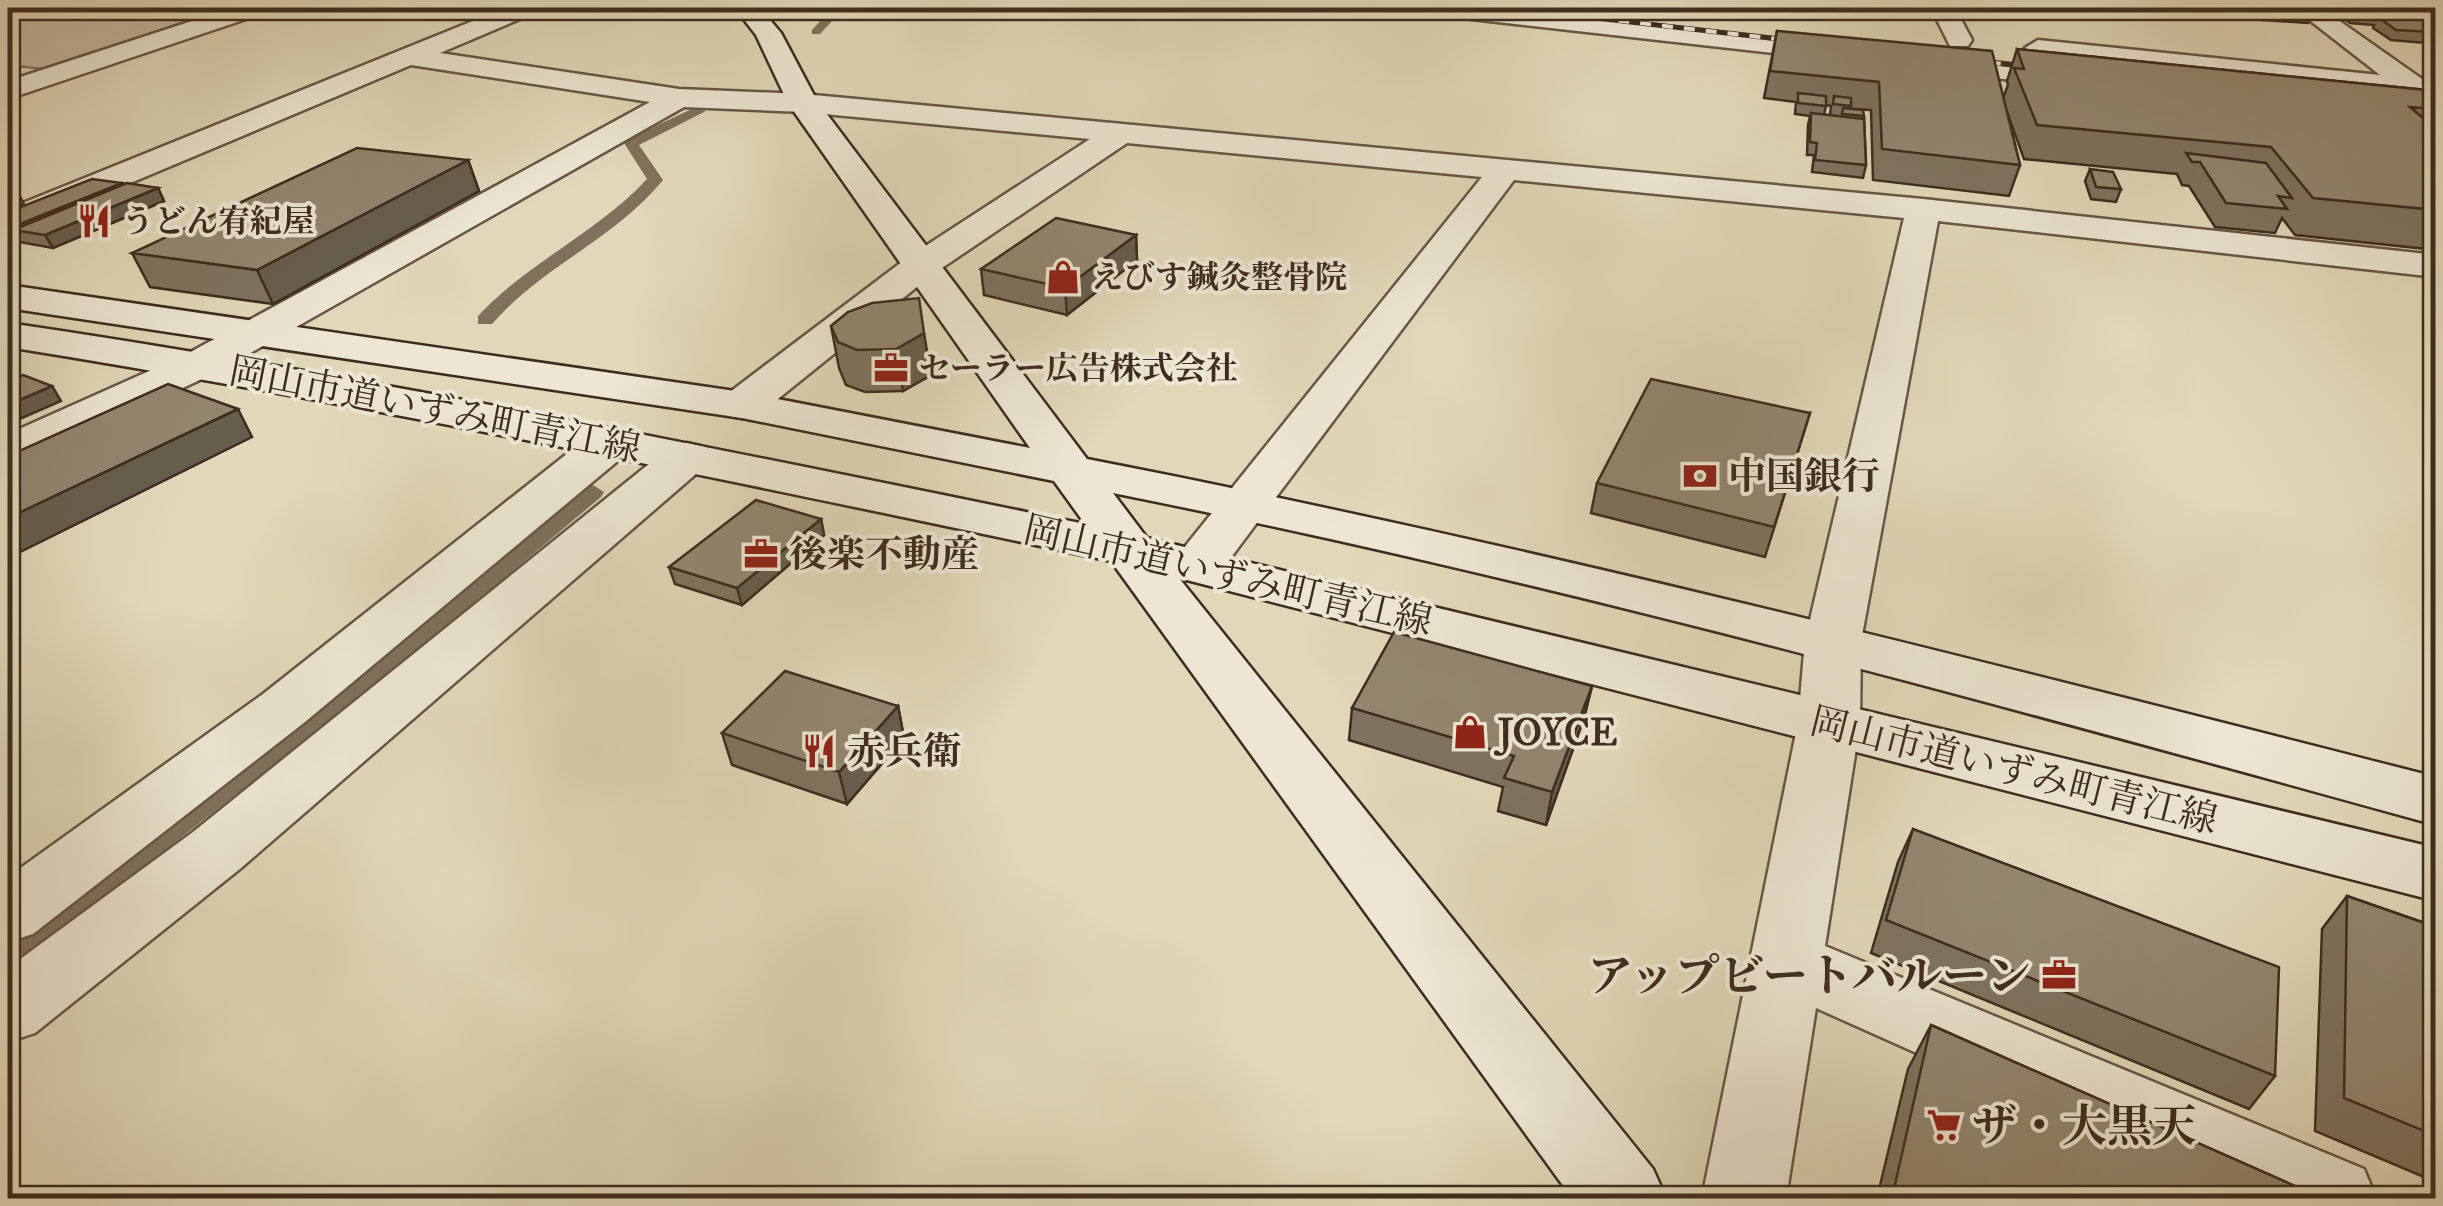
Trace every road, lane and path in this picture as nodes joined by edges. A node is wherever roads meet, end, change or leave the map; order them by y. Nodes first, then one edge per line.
1 (255, 8) edge
2 (525, 8) edge
3 (747, 8) edge
4 (1436, 8) edge
5 (1657, 8) edge
6 (1943, 8) edge
7 (2306, 8) edge
8 (1959, 40) junction
9 (408, 56) junction
10 (2104, 82) edge
11 (2425, 88) edge
12 (8, 90) edge
13 (679, 98) junction
14 (803, 103) junction
15 (1119, 134) junction
16 (1504, 171) junction
17 (1923, 209) junction
18 (8, 221) edge
19 (920, 266) junction
20 (2436, 266) edge
21 (8, 296) edge
22 (258, 333) junction
23 (8, 335) edge
24 (200, 364) junction
25 (742, 405) junction
26 (609, 444) junction
27 (8, 451) edge
28 (688, 457) junction
29 (1075, 472) junction
30 (1243, 504) junction
31 (1129, 549) junction
32 (1198, 565) junction
33 (1833, 640) junction
34 (1829, 723) junction
35 (2436, 801) edge
36 (2436, 875) edge
37 (8, 914) edge
38 (1786, 962) junction
39 (8, 1010) edge
40 (1623, 1198) edge
41 (1744, 1198) edge
42 (2334, 1198) edge

1 - 12 street
2 - 9 street
3 - 14 street
4 - 10 street
5 - 8 street
6 - 8 street
7 - 11 street
8 - 11 street
9 - 13 street
9 - 18 street
13 - 14 street
13 - 22 street
14 - 15 street
14 - 19 street
15 - 16 street
15 - 19 street
16 - 17 street
16 - 30 street
17 - 20 street
17 - 33 street
19 - 25 street
19 - 29 street
21 - 22 street, 岡山市道いずみ町青江線
22 - 24 street
22 - 25 street, 岡山市道いずみ町青江線
23 - 24 street, 岡山市道いずみ町青江線
24 - 26 street, 岡山市道いずみ町青江線
24 - 27 street
25 - 29 street, 岡山市道いずみ町青江線
26 - 28 street, 岡山市道いずみ町青江線
26 - 37 street
28 - 31 street, 岡山市道いずみ町青江線
28 - 39 street
29 - 30 street, 岡山市道いずみ町青江線
29 - 31 street
30 - 32 street
30 - 33 street, 岡山市道いずみ町青江線
31 - 32 street, 岡山市道いずみ町青江線
31 - 40 street
32 - 34 street, 岡山市道いずみ町青江線
33 - 34 street
33 - 35 street, 岡山市道いずみ町青江線
34 - 36 street, 岡山市道いずみ町青江線
34 - 38 street
38 - 41 street
38 - 42 street

